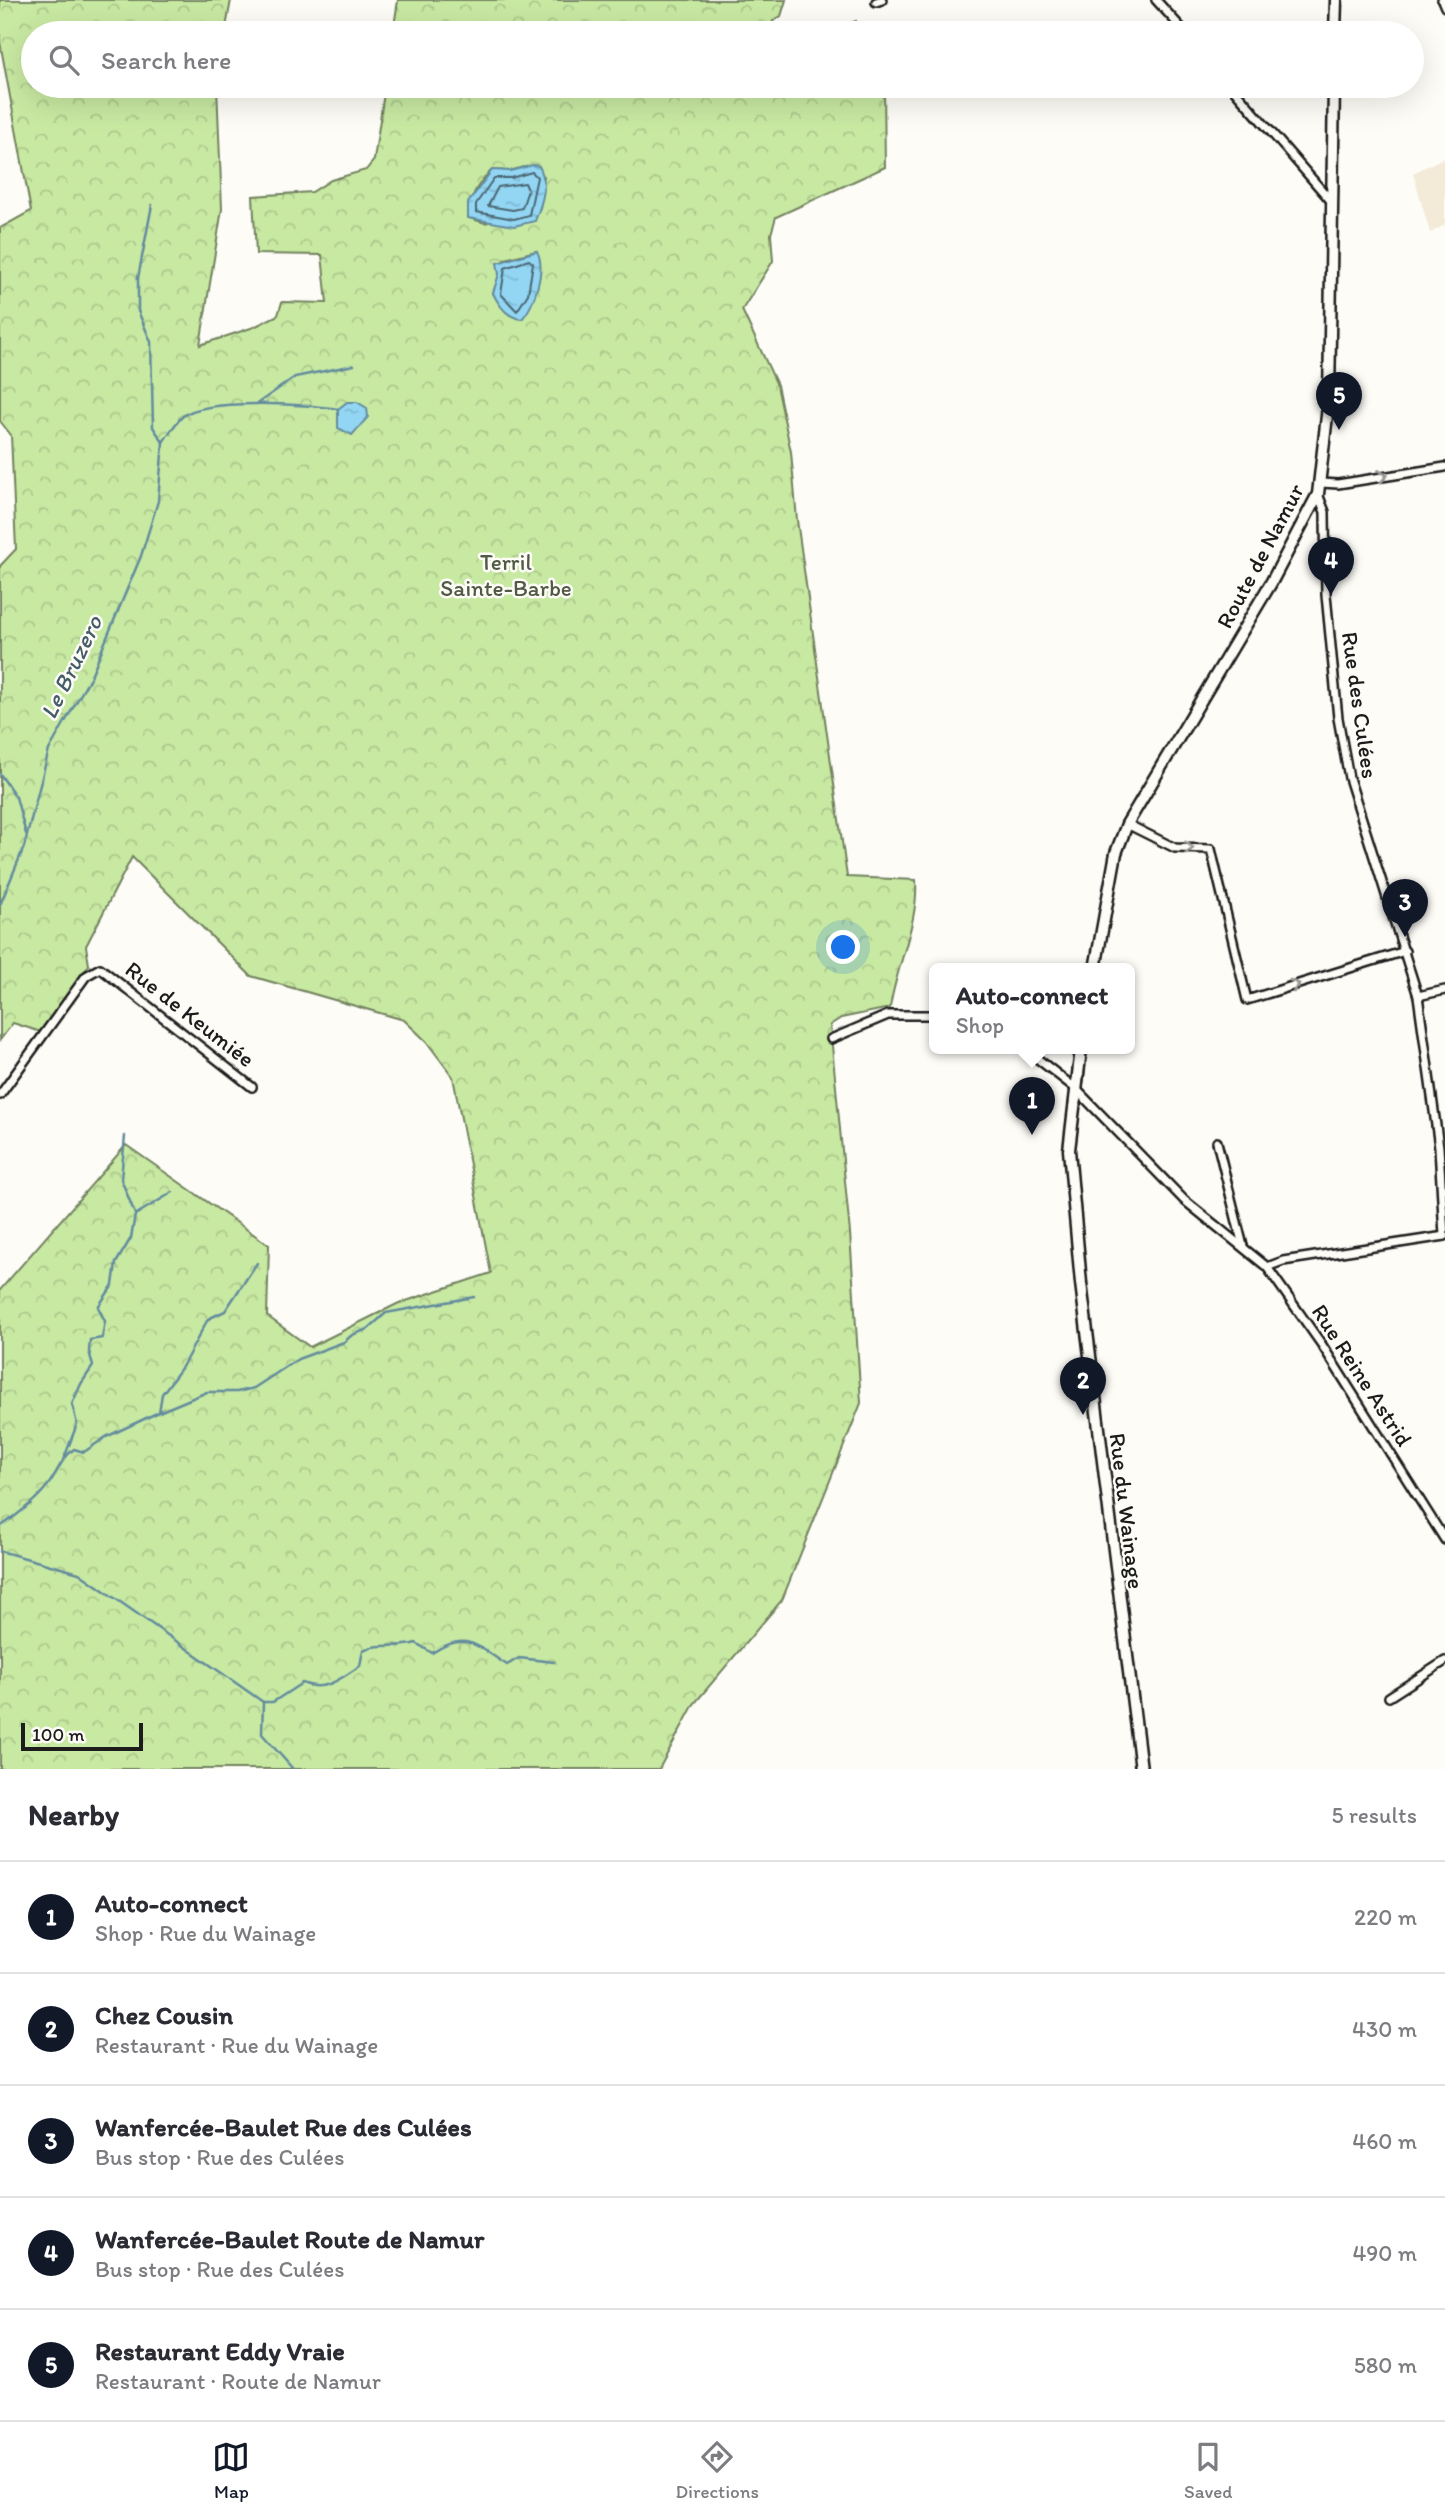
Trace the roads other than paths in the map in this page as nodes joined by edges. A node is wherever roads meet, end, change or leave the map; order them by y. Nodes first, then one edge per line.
1 (1156, 0) edge
2 (1336, 0) edge
3 (1442, 0) edge
4 (1445, 7) edge
5 (1175, 21) edge
6 (1335, 21) edge
7 (1241, 98) edge
8 (1334, 98) edge
9 (1332, 202) junction
10 (1445, 467) edge
11 (1320, 488) junction
12 (1126, 824) junction
13 (1405, 951) junction
14 (1096, 963) edge
15 (1445, 990) edge
16 (1418, 996) junction
17 (929, 1015) edge
18 (831, 1039) dead end
19 (1031, 1054) edge
20 (1081, 1054) edge
21 (252, 1087) dead end
22 (1075, 1088) junction
23 (0, 1095) edge
24 (1217, 1142) dead end
25 (1442, 1147) edge
26 (1445, 1236) edge
27 (1243, 1246) junction
28 (1267, 1267) junction
29 (1445, 1540) edge
30 (1445, 1661) edge
31 (1388, 1697) dead end
32 (1141, 1769) edge

1 - 5 street
2 - 6 main road
3 - 4 street
7 - 9 street
8 - 9 main road, Route de Namur
9 - 11 main road, Route de Namur
11 -> 10 street
11 - 12 main road, Route de Namur
11 - 13 street, Rue des Culées
12 -> 13 street
12 - 14 main road, Route de Namur
13 - 16 street, Rue des Culées
15 - 16 street
16 - 25 street, Rue des Culées
17 - 18 street
19 - 22 street, Rue Reine Astrid
20 - 22 main road, Rue du Wainage
21 - 23 street, Rue de Keumiée
22 - 27 street, Rue Reine Astrid
22 - 32 main road, Rue du Wainage
24 - 27 street
25 - 26 street, Rue des Culées
26 - 28 street
27 - 28 street, Rue Reine Astrid
28 - 29 street, Rue Reine Astrid
30 - 31 street

